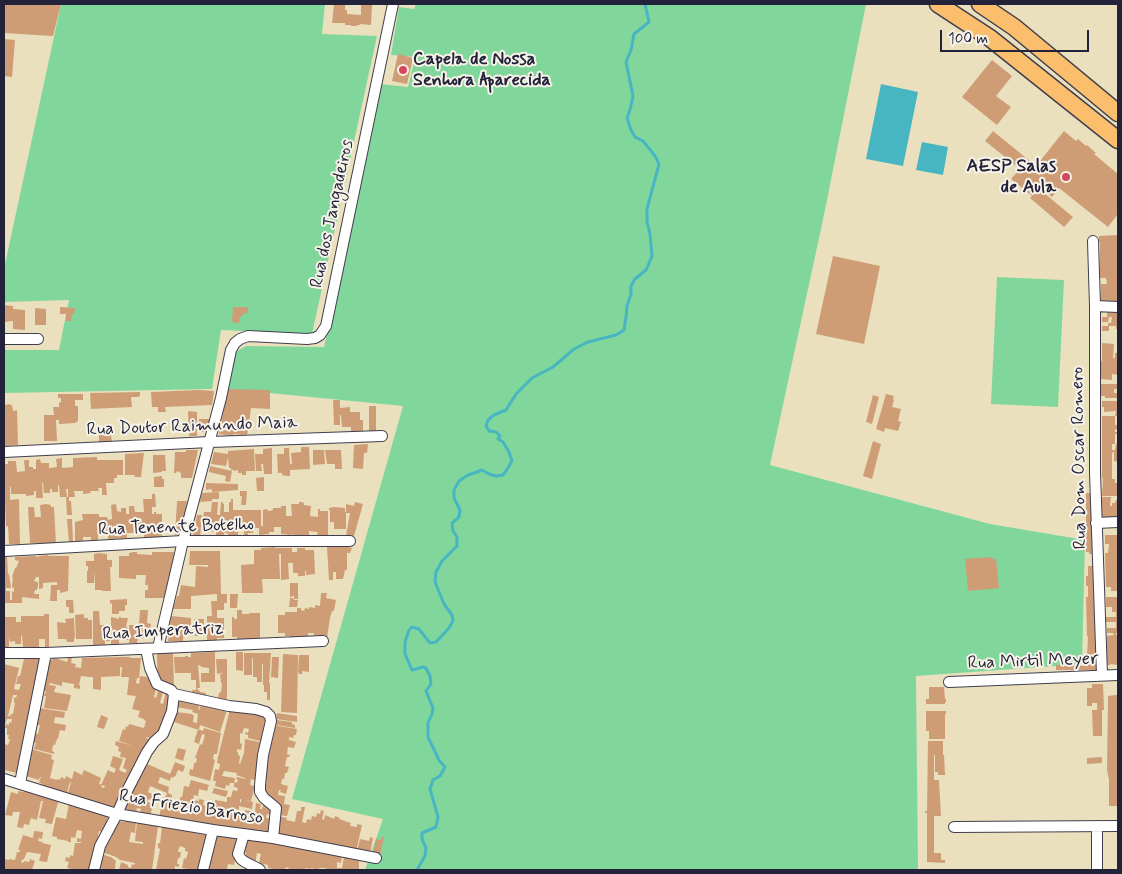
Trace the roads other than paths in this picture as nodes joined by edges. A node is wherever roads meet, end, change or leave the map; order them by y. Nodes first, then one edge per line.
1 (393, 4) edge
2 (938, 4) edge
3 (980, 4) edge
4 (1118, 113) edge
5 (1118, 140) edge
6 (1093, 241) dead end
7 (1095, 306) junction
8 (1118, 306) edge
9 (4, 339) edge
10 (38, 339) dead end
11 (382, 436) dead end
12 (210, 442) junction
13 (4, 452) edge
14 (1118, 522) edge
15 (1096, 523) junction
16 (184, 541) junction
17 (350, 541) dead end
18 (4, 551) edge
19 (323, 641) dead end
20 (158, 648) junction
21 (146, 649) junction
22 (4, 653) edge
23 (46, 653) junction
24 (1102, 675) junction
25 (1118, 675) edge
26 (949, 682) dead end
27 (174, 694) junction
28 (4, 779) edge
29 (20, 783) junction
30 (117, 814) junction
31 (1097, 826) junction
32 (1118, 826) edge
33 (954, 827) dead end
34 (213, 830) junction
35 (244, 834) junction
36 (273, 838) junction
37 (376, 858) dead end
38 (94, 870) edge
39 (203, 870) edge
40 (260, 870) edge
41 (1097, 870) edge

1 - 12 street, Rua dos Jangadeiros
2 - 5 main road
3 - 4 main road
6 - 7 street, Rua Dom Oscar Romero
7 - 8 street
7 - 15 street, Rua Dom Oscar Romero
9 - 10 street
11 - 12 street, Rua Doutor Raimundo Maia
12 - 13 street, Rua Doutor Raimundo Maia
12 - 16 street
14 - 15 street
15 - 24 street, Rua Dom Oscar Romero
16 - 17 street, Rua Tenente Botelho
16 - 18 street, Rua Tenente Botelho
16 - 20 street
19 - 20 street, Rua Imperatriz
20 - 21 street, Rua Imperatriz
21 - 23 street, Rua Imperatriz
21 - 27 street
22 - 23 street, Rua Imperatriz
23 - 29 street
24 - 25 street, Rua Mirtil Meyer
24 - 26 street, Rua Mirtil Meyer
27 - 30 street
27 - 36 street
28 - 29 street, Rua Friezio Barroso
29 - 30 street, Rua Friezio Barroso
30 - 34 street, Rua Friezio Barroso
30 - 38 street
31 - 32 street
31 - 33 street
31 - 41 street
34 - 35 street, Rua Friezio Barroso
34 - 39 street
35 - 36 street, Rua Friezio Barroso
35 - 40 street
36 - 37 street, Rua Friezio Barroso

